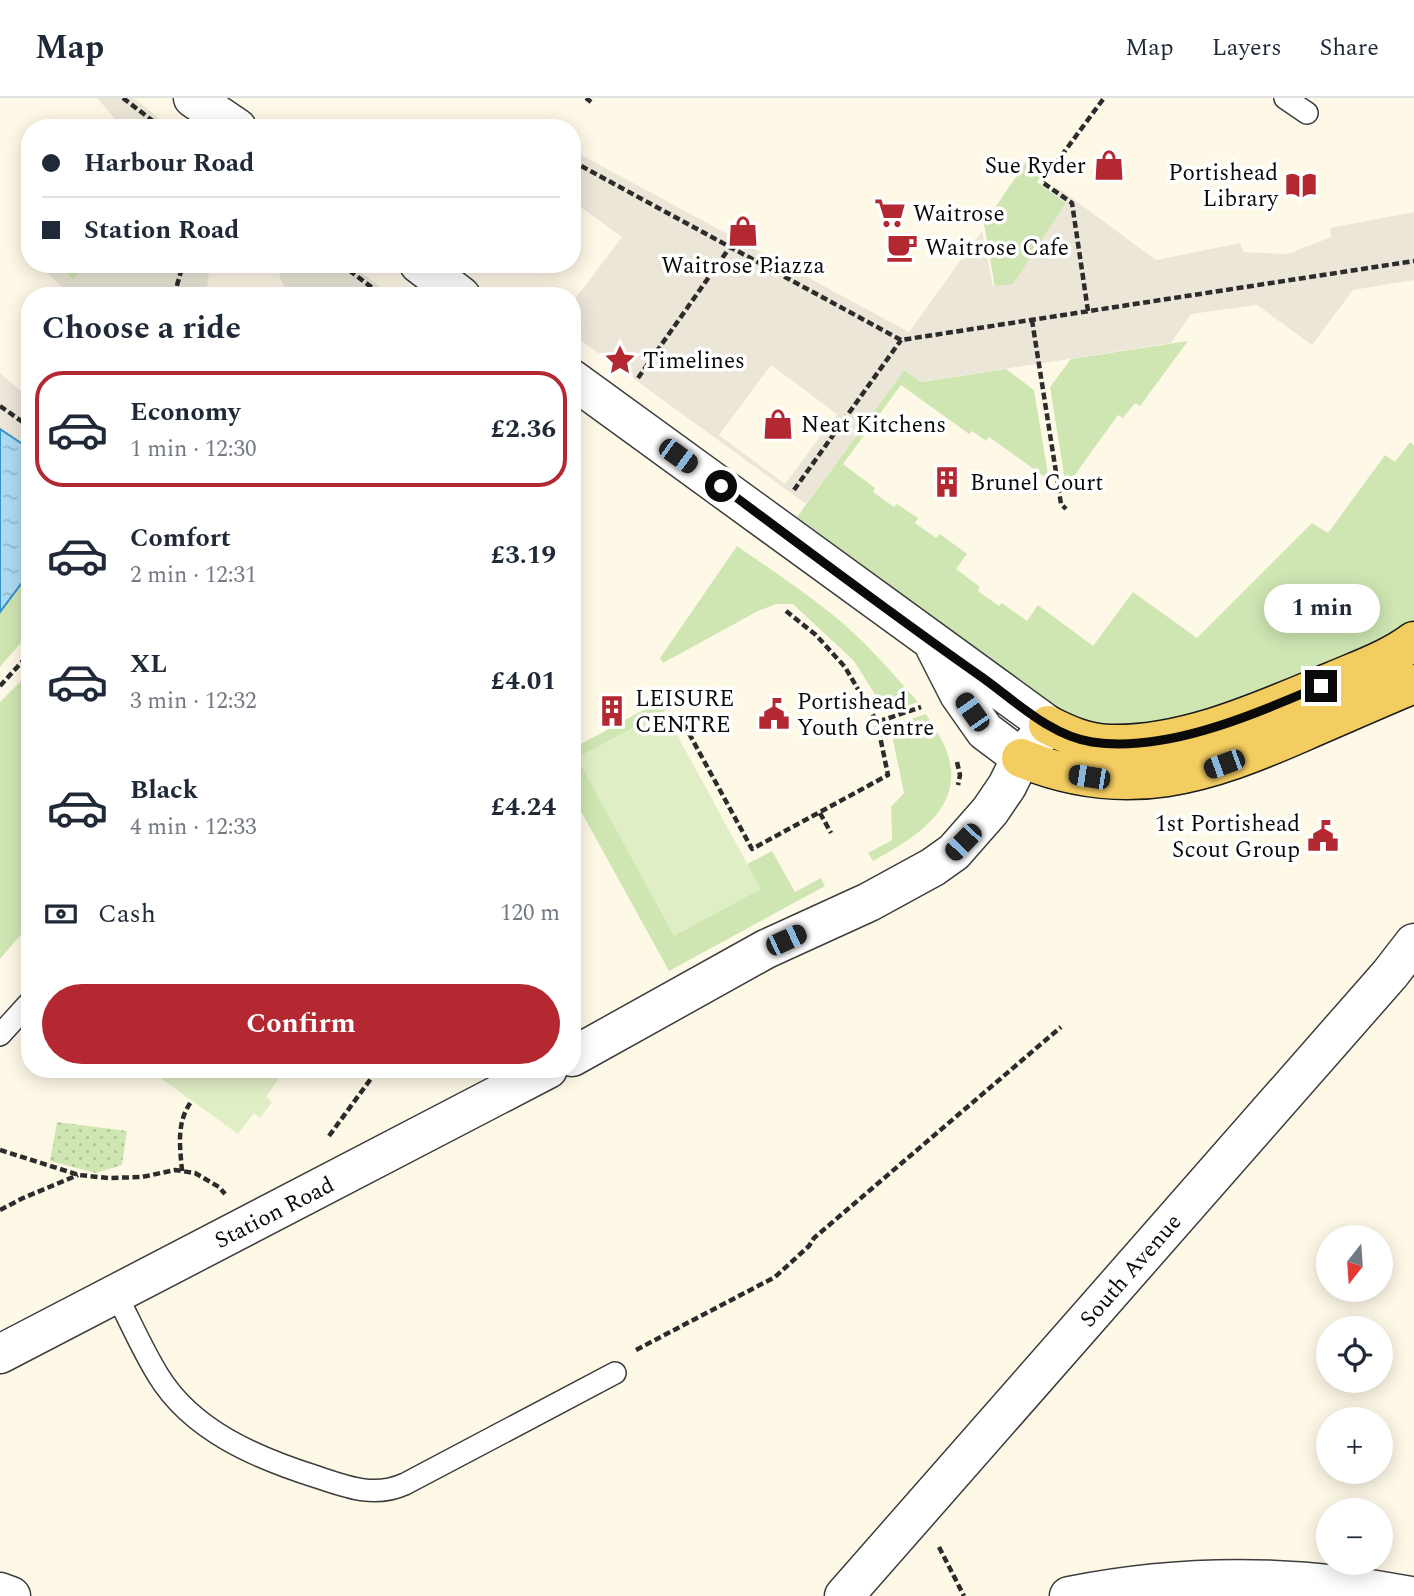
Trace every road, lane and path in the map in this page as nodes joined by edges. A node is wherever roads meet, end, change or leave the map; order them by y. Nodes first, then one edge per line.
1 (123, 98) edge
2 (192, 98) edge
3 (586, 98) edge
4 (1104, 98) edge
5 (1285, 98) edge
6 (591, 102) dead end
7 (1307, 113) dead end
8 (150, 119) edge
9 (224, 119) edge
10 (581, 166) edge
11 (730, 247) junction
12 (1414, 261) edge
13 (353, 273) edge
14 (431, 273) edge
15 (371, 287) edge
16 (449, 287) edge
17 (1088, 311) junction
18 (1032, 320) junction
19 (901, 340) junction
20 (633, 385) dead end
21 (581, 386) edge
22 (0, 406) edge
23 (21, 421) edge
24 (1066, 509) dead end
25 (771, 523) junction
26 (786, 611) dead end
27 (932, 642) junction
28 (21, 663) edge
29 (1410, 663) edge
30 (0, 686) edge
31 (959, 694) junction
32 (679, 716) dead end
33 (877, 722) junction
34 (1048, 725) junction
35 (1021, 758) junction
36 (820, 813) junction
37 (831, 833) dead end
38 (1414, 943) edge
39 (21, 1012) edge
40 (1062, 1027) dead end
41 (0, 1035) edge
42 (581, 1051) edge
43 (531, 1078) edge
44 (191, 1102) dead end
45 (0, 1150) edge
46 (182, 1171) junction
47 (79, 1175) junction
48 (0, 1210) edge
49 (244, 1227) junction
50 (116, 1294) junction
51 (0, 1354) edge
52 (615, 1373) joint
53 (920, 1509) junction
54 (0, 1592) edge
55 (11, 1596) edge
56 (844, 1596) edge
57 (964, 1596) edge
58 (1069, 1596) edge
59 (1411, 1596) edge

1 - 8 path
2 - 9 street
3 - 6 path
4 - 17 path
5 - 7 lane
10 - 11 path
11 - 19 path
11 - 20 path
12 - 17 path
13 - 15 path
14 - 16 street
17 - 18 path
18 - 19 path
18 - 24 path
19 - 25 path
21 - 25 street
22 - 23 path
25 - 27 street
26 - 33 path
27 - 31 street
27 - 34 street
28 - 30 path
29 - 34 main road
29 - 35 main road
31 - 33 path
31 - 35 street
32 - 36 path
33 - 36 path
34 - 35 street
35 - 42 street
36 - 37 path
38 - 53 street, South Avenue
39 - 41 lane
40 - 52 path
43 - 49 street, Station Road
44 - 46 path
45 - 47 path
46 - 47 path
46 - 49 path
47 - 48 path
49 - 50 street, Station Road
50 - 51 street, Station Road
50 - 52 lane
53 - 56 street, South Avenue
53 - 57 path
54 - 55 street
58 - 59 street

